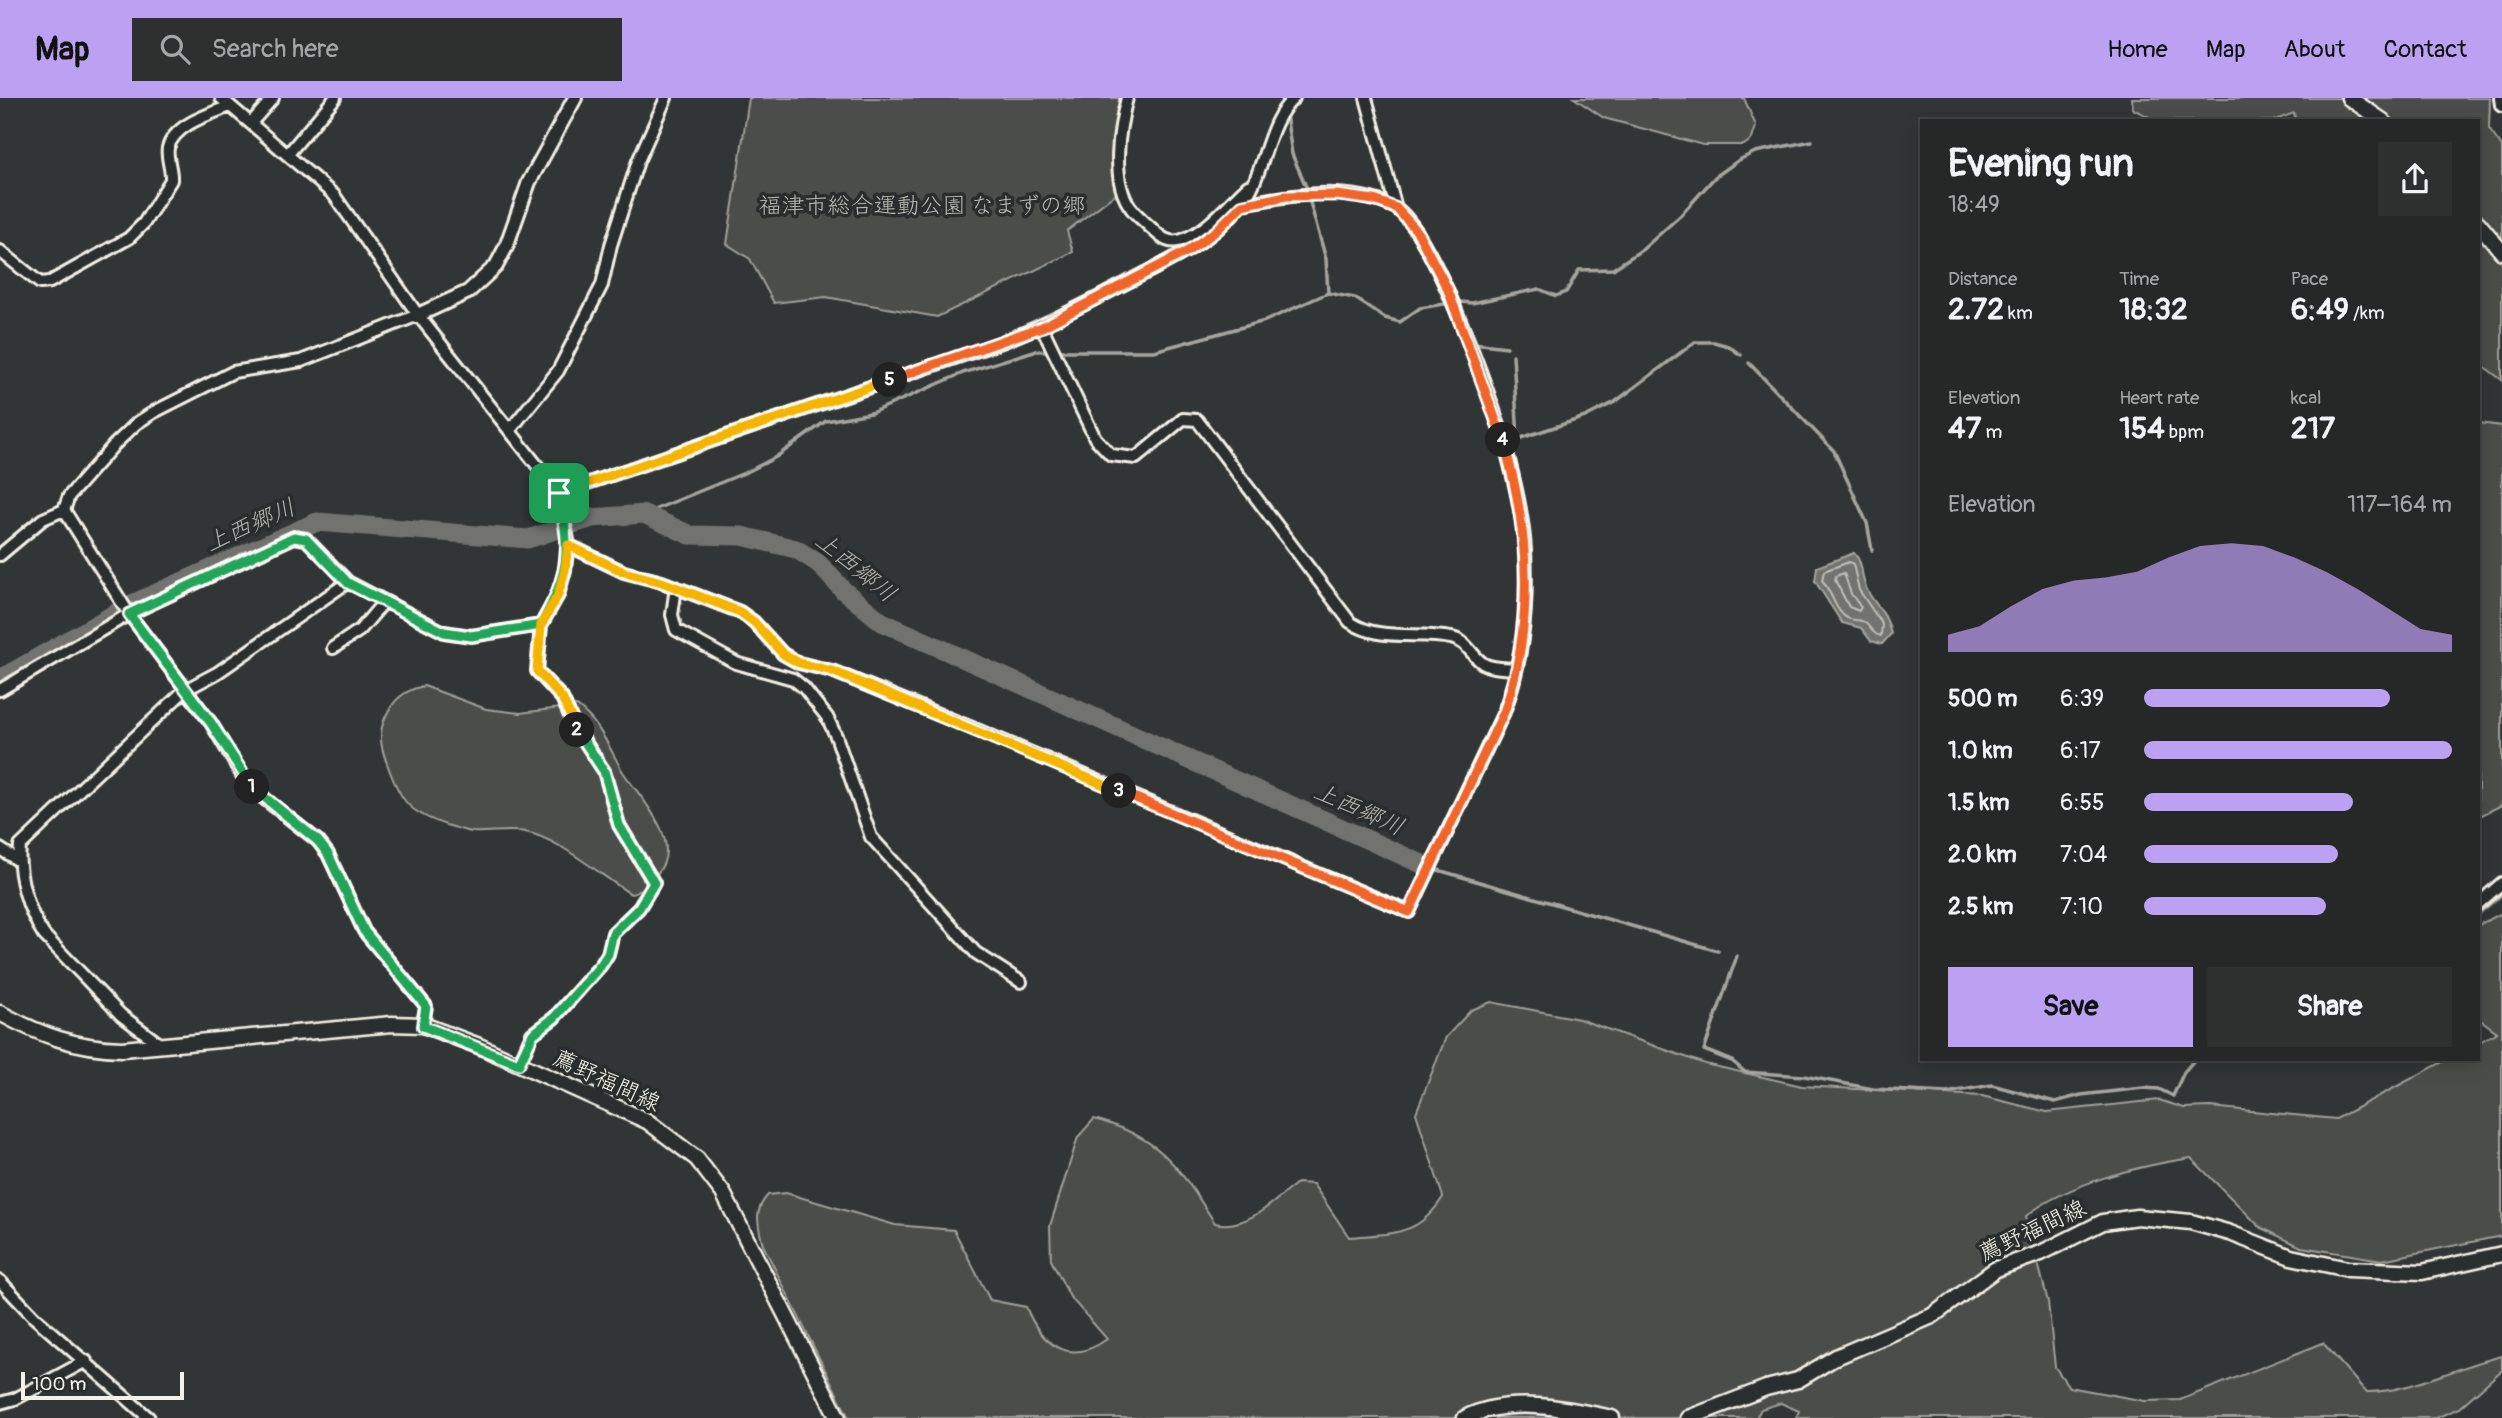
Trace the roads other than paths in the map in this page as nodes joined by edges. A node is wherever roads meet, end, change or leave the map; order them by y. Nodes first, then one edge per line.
1 (221, 98) edge
2 (273, 98) edge
3 (335, 98) edge
4 (575, 98) edge
5 (666, 98) edge
6 (1127, 98) edge
7 (1366, 98) edge
8 (2349, 98) edge
9 (2501, 98) edge
10 (1288, 104) edge
11 (2502, 105) edge
12 (230, 106) junction
13 (2380, 119) edge
14 (251, 123) junction
15 (288, 154) junction
16 (1253, 182) junction
17 (1242, 205) junction
18 (1396, 208) junction
19 (2480, 225) edge
20 (0, 251) edge
21 (2502, 252) edge
22 (418, 314) junction
23 (1042, 327) junction
24 (510, 430) junction
25 (559, 493) junction
26 (64, 510) junction
27 (568, 543) junction
28 (0, 555) edge
29 (348, 583) junction
30 (676, 587) junction
31 (383, 603) junction
32 (129, 614) junction
33 (541, 625) junction
34 (333, 648) dead end
35 (1516, 669) junction
36 (0, 690) edge
37 (185, 690) junction
38 (0, 849) edge
39 (19, 861) junction
40 (2502, 883) edge
41 (2480, 902) edge
42 (1021, 982) dead end
43 (0, 1013) edge
44 (423, 1026) junction
45 (162, 1046) junction
46 (519, 1064) junction
47 (2502, 1254) edge
48 (0, 1281) edge
49 (86, 1361) junction
50 (0, 1404) edge
51 (149, 1418) edge
52 (838, 1418) edge
53 (1465, 1418) edge
54 (1612, 1418) edge
55 (1688, 1418) edge

1 - 12 street
2 - 14 street
3 - 15 street
4 - 22 street
5 - 24 street
6 - 16 street
7 - 18 street
8 - 13 main road
9 - 11 street
10 - 16 street
12 - 14 street
12 - 20 street
14 - 15 street
15 - 22 street
16 - 17 street
17 - 18 street
17 - 23 street
18 - 35 street
19 - 21 main road
22 - 24 street
22 - 26 street
23 - 25 street
23 - 35 street
24 - 25 street
25 - 27 street
26 - 28 street
26 - 32 street
27 - 30 street
27 - 33 street
29 - 31 street
29 - 32 street
29 - 37 street
30 - 35 street
30 - 42 street
31 - 33 street
31 - 34 street
32 - 36 street
32 - 37 street
33 - 46 street
37 - 39 street
37 - 44 street
38 - 39 street
39 - 45 street
40 - 41 street
43 - 45 main road, 薦野福間線
44 - 45 main road, 薦野福間線
44 - 46 main road, 薦野福間線
46 - 52 main road, 薦野福間線
47 - 55 main road, 薦野福間線
48 - 49 street
49 - 50 street
49 - 51 street
53 - 54 main road

